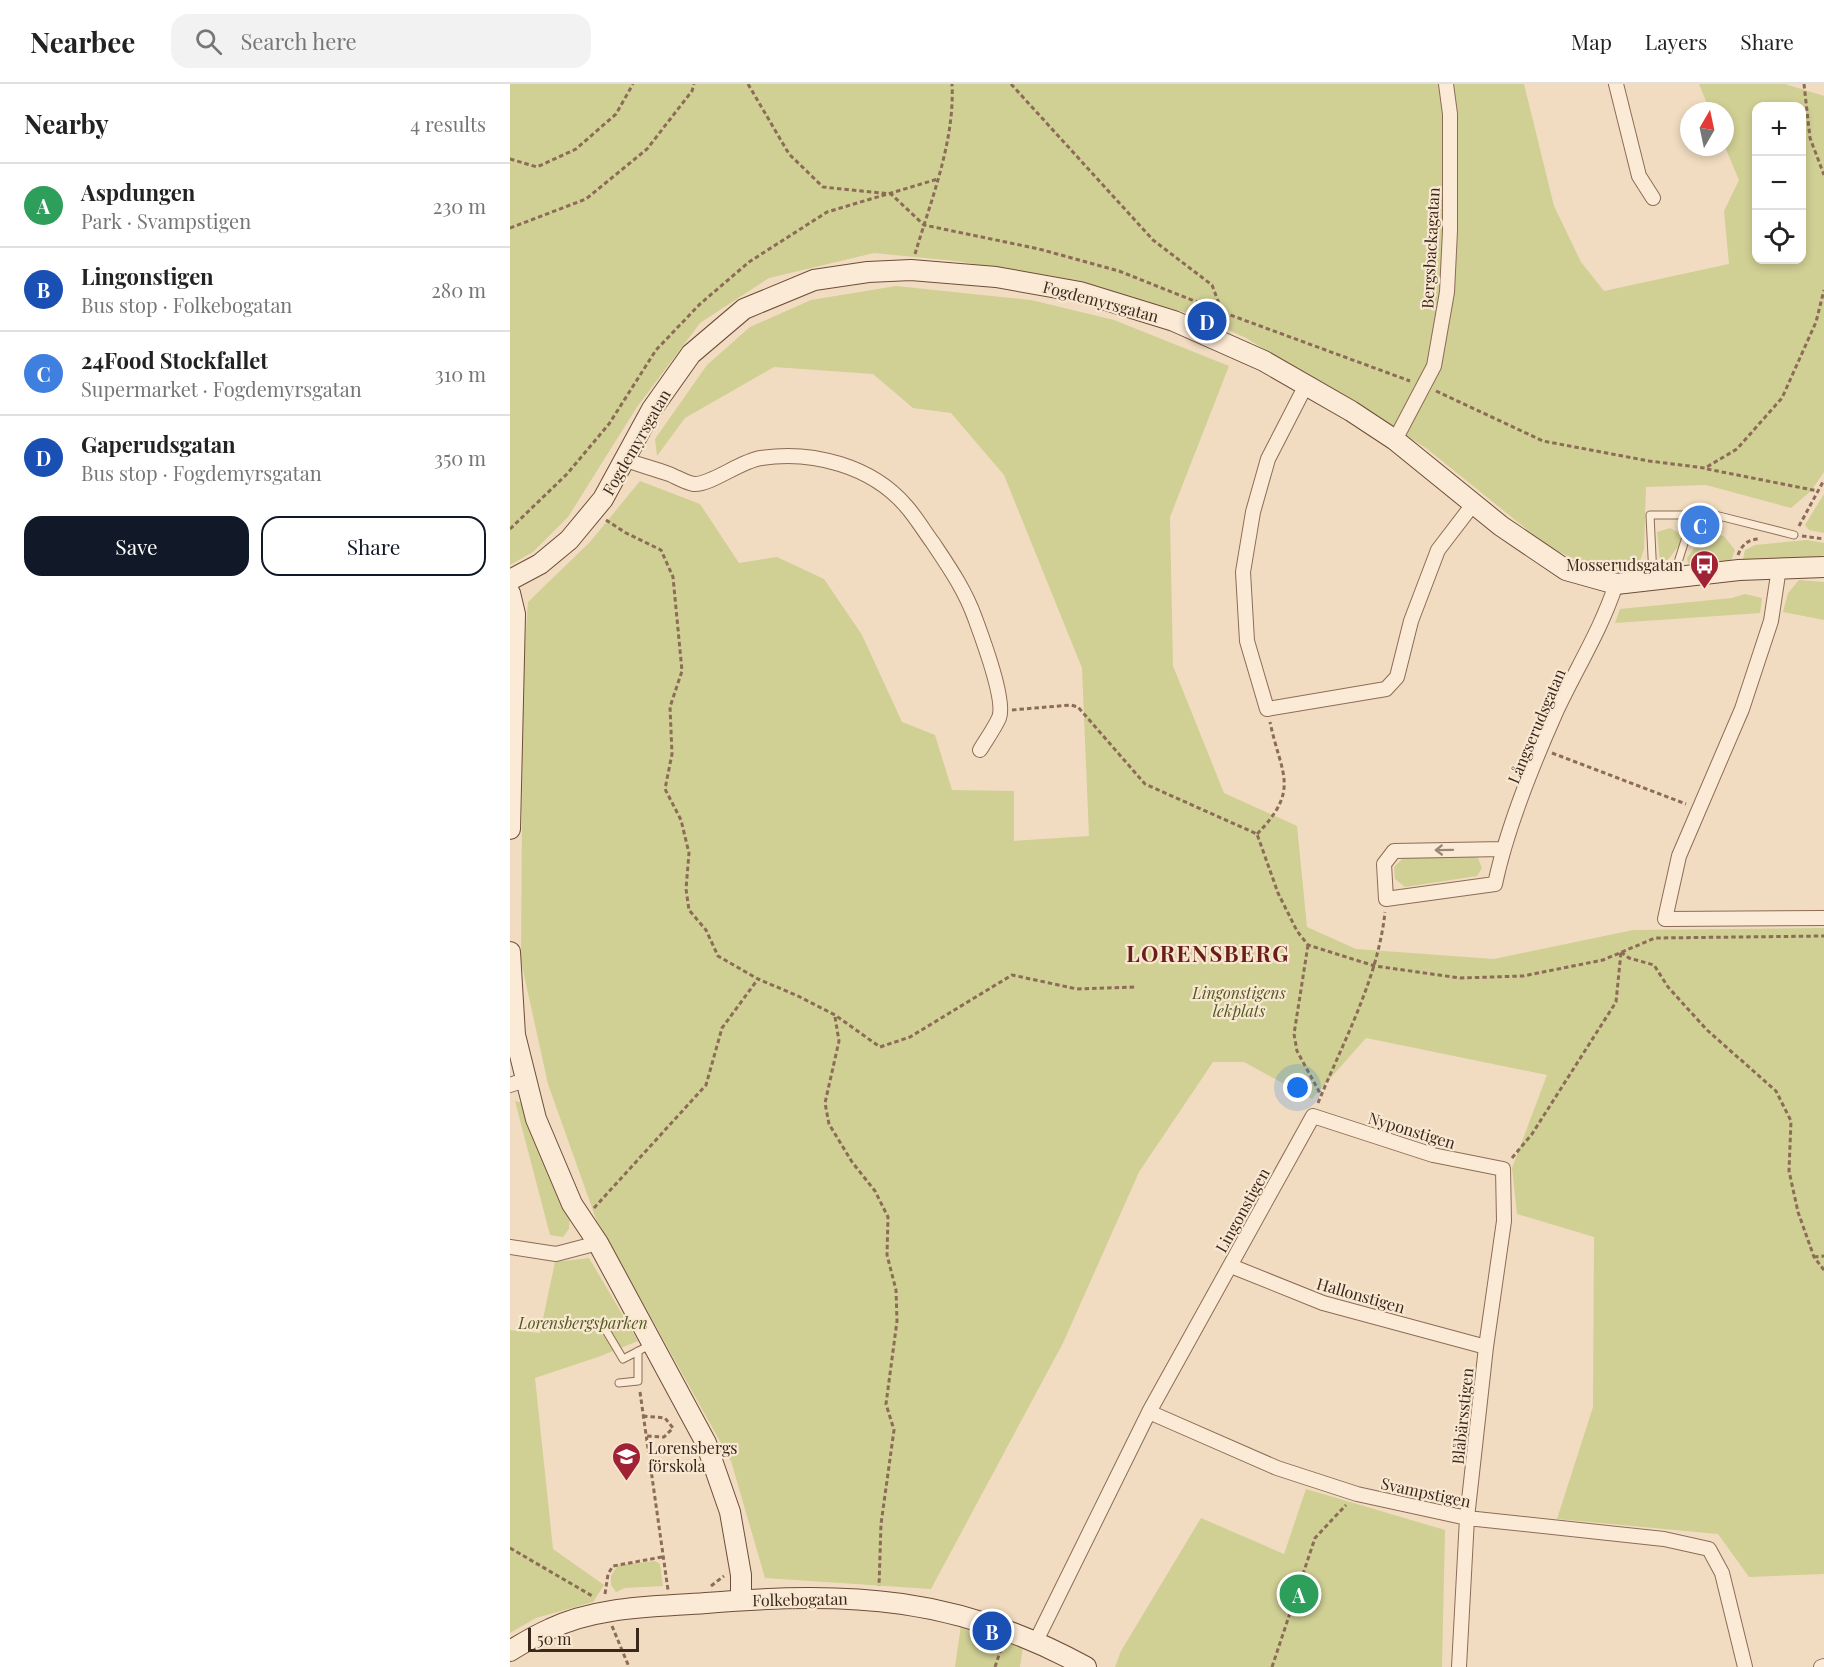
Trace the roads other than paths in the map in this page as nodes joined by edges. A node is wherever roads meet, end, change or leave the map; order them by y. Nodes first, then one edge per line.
1 (1446, 84) edge
2 (1616, 84) edge
3 (1653, 198) dead end
4 (1306, 385) junction
5 (1395, 440) junction
6 (626, 460) junction
7 (1474, 502) junction
8 (1683, 515) junction
9 (1794, 535) road end
10 (1824, 567) edge
11 (1779, 568) junction
12 (1673, 577) junction
13 (1653, 579) junction
14 (510, 580) edge
15 (1616, 584) junction
16 (510, 593) edge
17 (980, 750) dead end
18 (511, 758) edge
19 (510, 829) edge
20 (1503, 849) junction
21 (1824, 918) edge
22 (510, 952) edge
23 (517, 1083) edge
24 (1313, 1116) joint
25 (1503, 1169) joint
26 (598, 1243) junction
27 (510, 1247) edge
28 (1231, 1266) junction
29 (604, 1327) dead end
30 (645, 1347) junction
31 (1486, 1347) junction
32 (619, 1383) dead end
33 (1149, 1412) junction
34 (1467, 1518) junction
35 (741, 1600) junction
36 (1036, 1641) junction
37 (510, 1651) edge
38 (1086, 1667) edge
39 (1459, 1667) edge
40 (1745, 1667) edge

1 - 5 street, Bergsbackagatan
2 - 3 street
4 - 5 street, Fogdemyrsgatan
4 - 6 street, Fogdemyrsgatan
4 - 7 street
5 - 7 street, Fogdemyrsgatan
6 - 14 street, Fogdemyrsgatan
6 - 17 street
7 - 15 street, Fogdemyrsgatan
8 - 9 lane
8 - 12 lane
8 - 13 lane
10 - 11 street, Fogdemyrsgatan
11 - 12 street, Fogdemyrsgatan
11 - 21 street
12 - 13 street, Fogdemyrsgatan
13 - 15 street, Fogdemyrsgatan
15 - 20 street, Långserudsgatan
16 - 18 street
18 - 19 street
20 -> 20 street, Långserudsgatan
22 - 23 street
23 - 26 street
24 - 25 street, Nyponstigen
24 - 28 street, Lingonstigen
25 - 31 street, Blåbärsstigen
26 - 27 street
26 - 30 street
28 - 31 street, Hallonstigen
28 - 33 street, Lingonstigen
29 - 30 lane
30 - 32 lane
30 - 35 street
31 - 34 street, Blåbärsstigen
33 - 34 street, Svampstigen
33 - 36 street, Lingonstigen
34 - 39 street, Blåbärsstigen
34 - 40 street, Svampstigen
35 - 36 street, Folkebogatan
35 - 37 street, Folkebogatan
36 - 38 street, Folkebogatan

